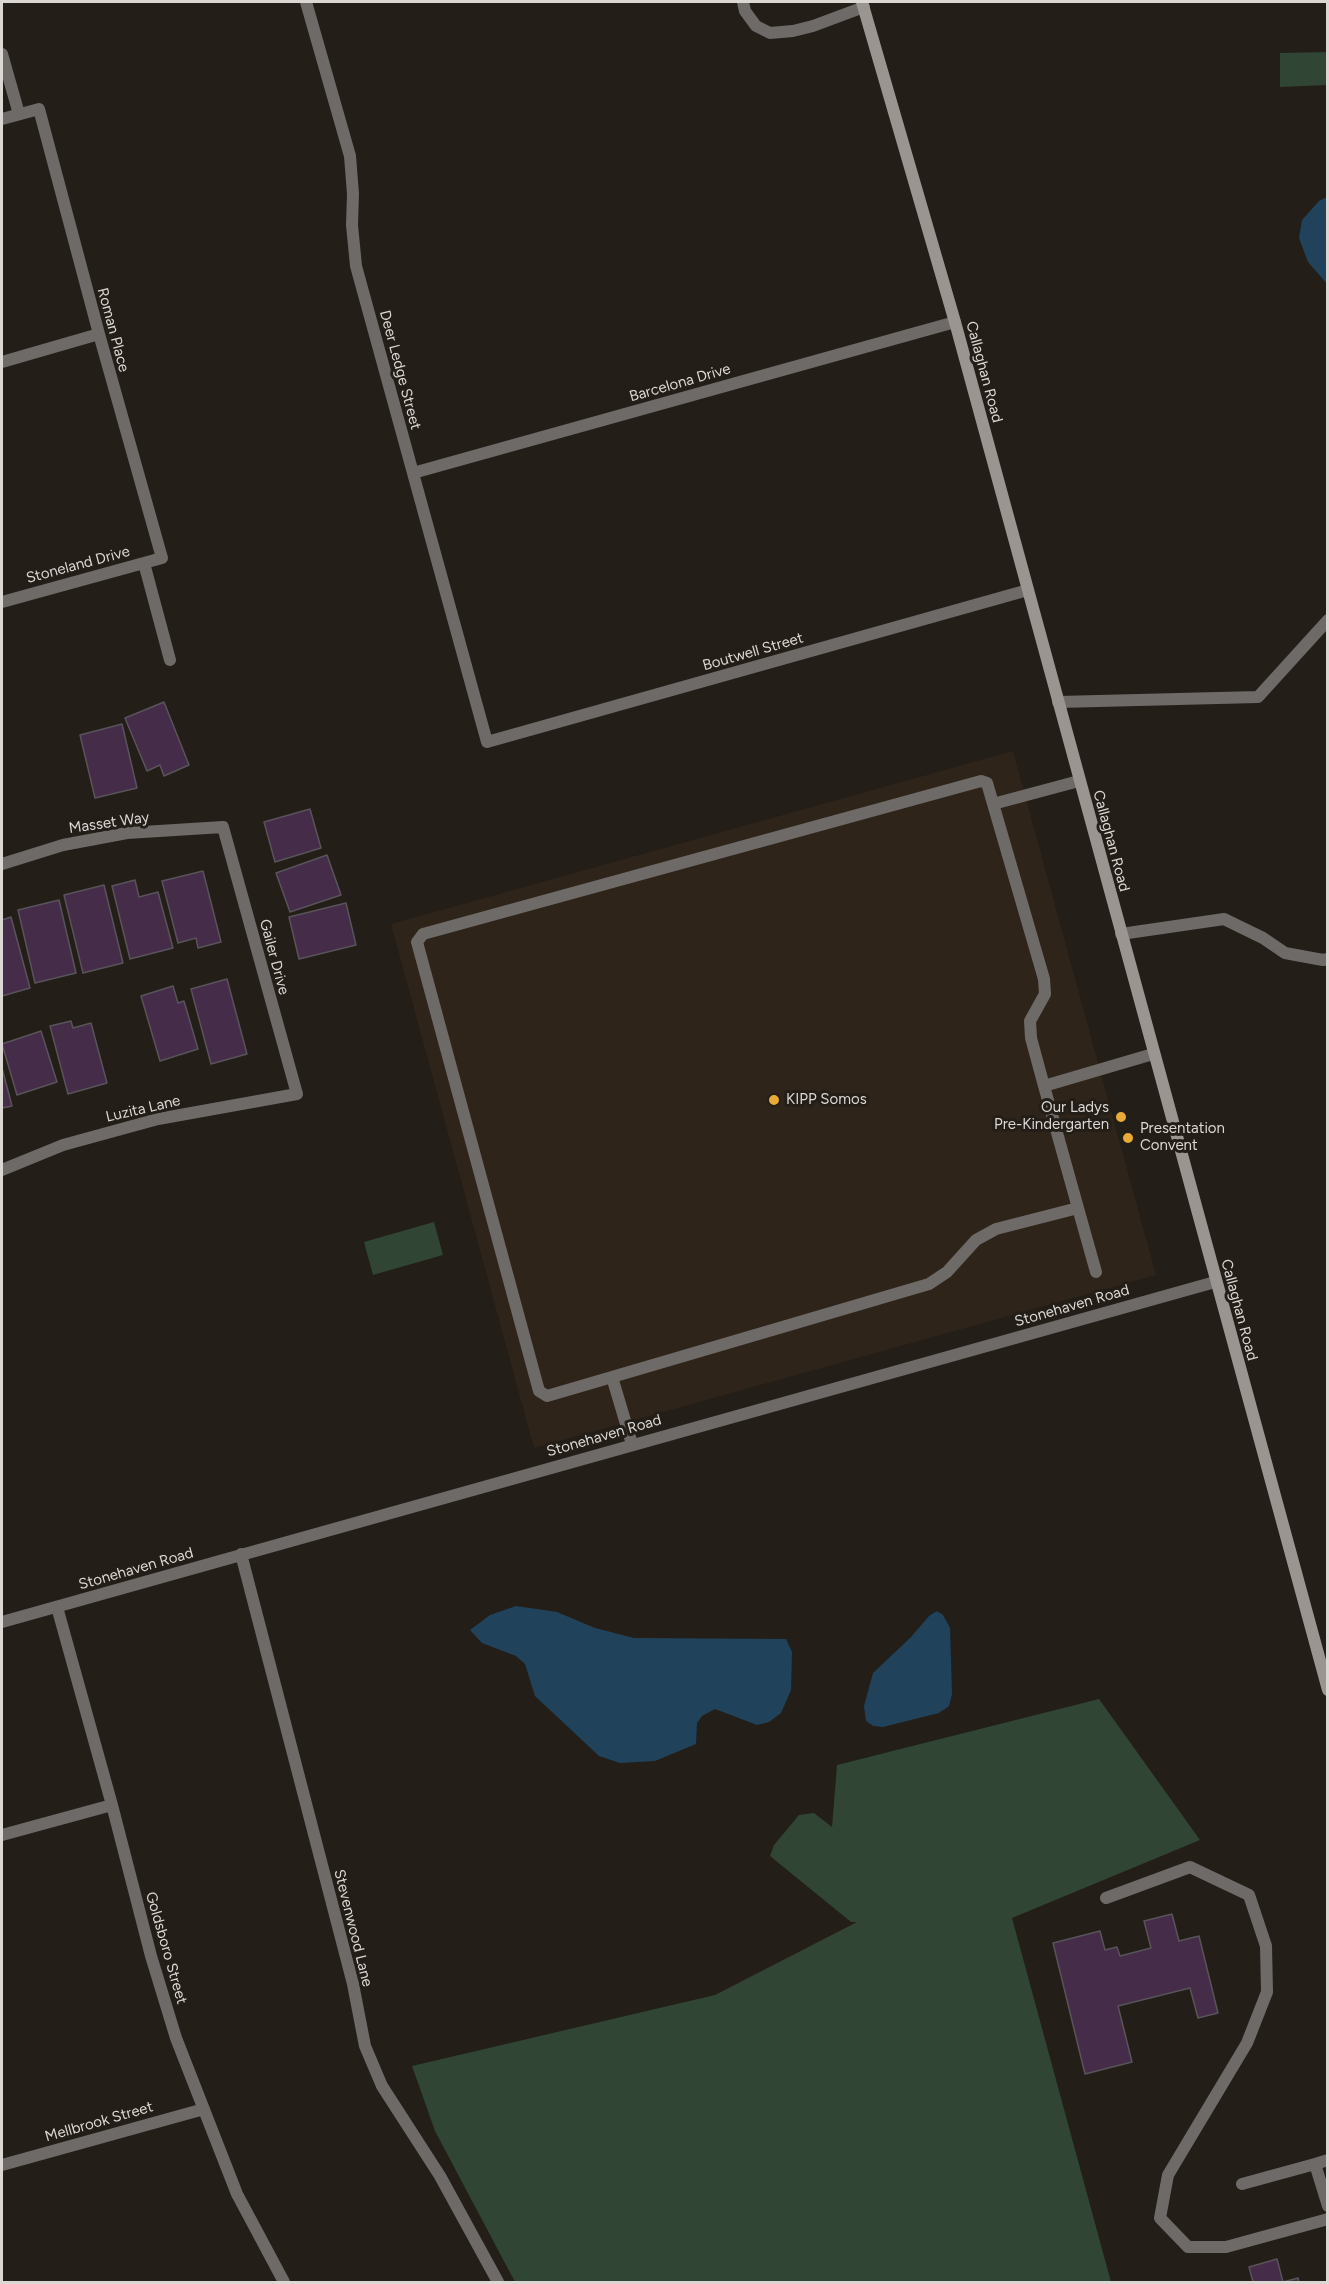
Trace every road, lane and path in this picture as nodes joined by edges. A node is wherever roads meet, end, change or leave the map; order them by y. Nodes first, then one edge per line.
1 (306, 2) edge
2 (743, 2) edge
3 (863, 4) edge
4 (2, 54) edge
5 (19, 114) junction
6 (2, 119) edge
7 (955, 322) junction
8 (99, 334) junction
9 (2, 362) edge
10 (413, 473) junction
11 (162, 558) joint
12 (144, 562) junction
13 (1028, 590) junction
14 (2, 602) edge
15 (1328, 620) edge
16 (170, 660) dead end
17 (1058, 702) junction
18 (488, 742) joint
19 (1079, 781) junction
20 (993, 804) junction
21 (223, 827) joint
22 (2, 864) edge
23 (1121, 934) junction
24 (1328, 959) edge
25 (1153, 1054) junction
26 (1044, 1086) junction
27 (297, 1094) joint
28 (2, 1170) edge
29 (1078, 1208) junction
30 (1096, 1272) dead end
31 (1215, 1282) junction
32 (612, 1377) junction
33 (632, 1444) junction
34 (241, 1554) junction
35 (57, 1607) junction
36 (2, 1623) edge
37 (1328, 1690) edge
38 (112, 1805) junction
39 (2, 1835) edge
40 (1106, 1898) dead end
41 (204, 2109) junction
42 (1328, 2160) edge
43 (1315, 2164) junction
44 (2, 2165) edge
45 (1242, 2184) dead end
46 (1328, 2206) edge
47 (1328, 2219) edge
48 (284, 2283) edge
49 (498, 2283) edge

1 - 10 street, Deer Ledge Street
2 - 3 street
3 - 7 main road, Callaghan Road
4 - 5 street
5 - 6 street
5 - 8 street, Roman Place
7 - 10 street, Barcelona Drive
7 - 13 main road, Callaghan Road
8 - 9 street
8 - 11 street, Roman Place
10 - 18 street, Deer Ledge Street
11 - 12 street, Stoneland Drive
12 - 14 street, Stoneland Drive
12 - 16 street
13 - 17 main road, Callaghan Road
13 - 18 street, Boutwell Street
15 - 17 street
17 - 19 main road, Callaghan Road
19 - 20 street
19 - 23 main road, Callaghan Road
20 - 26 street
20 - 32 street
21 - 22 street, Masset Way
21 - 27 street, Gailer Drive
23 - 24 street
23 - 25 main road, Callaghan Road
25 - 26 street
25 - 31 main road, Callaghan Road
26 - 29 street
27 - 28 street, Luzita Lane
29 - 30 street
29 - 32 street
31 - 33 street, Stonehaven Road
31 - 37 main road, Callaghan Road
32 - 33 street
33 - 34 street, Stonehaven Road
34 - 35 street, Stonehaven Road
34 - 49 street, Stevenwood Lane
35 - 36 street, Stonehaven Road
35 - 38 street, Goldsboro Street
38 - 39 street
38 - 41 street, Goldsboro Street
40 - 47 street
41 - 44 street, Mellbrook Street
41 - 48 street, Goldsboro Street
42 - 43 street
43 - 45 street
43 - 46 street

